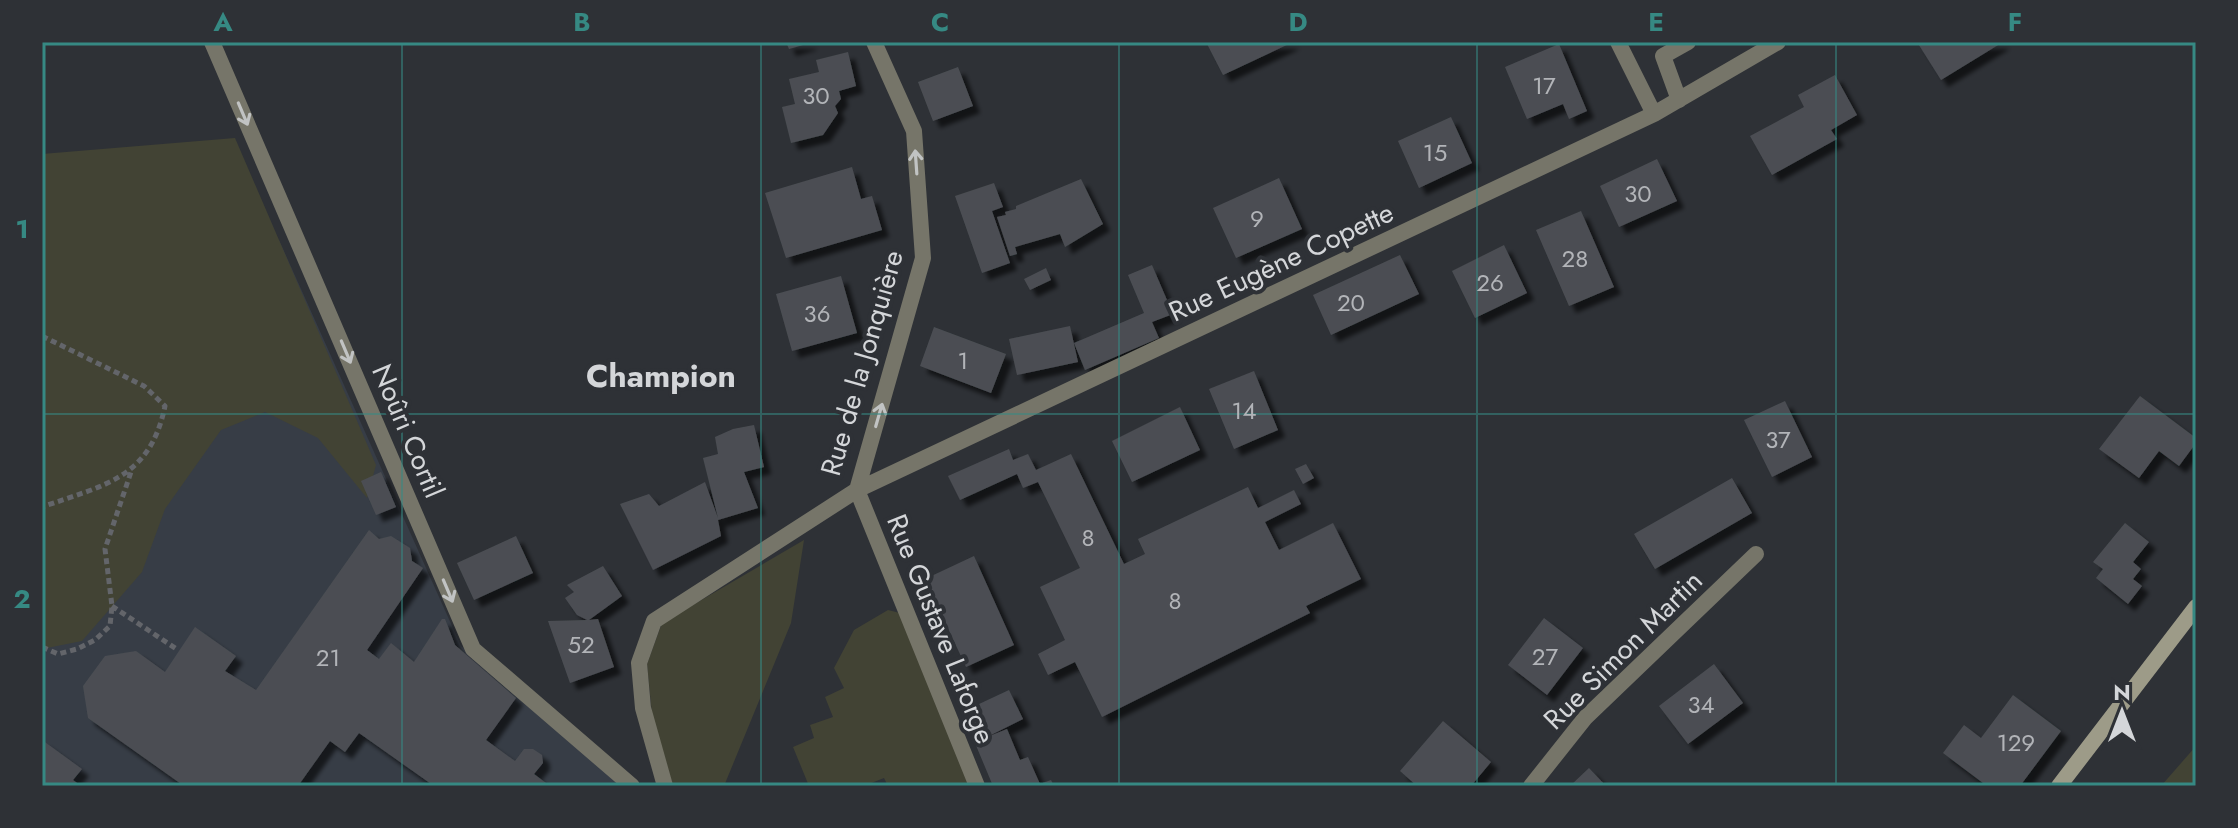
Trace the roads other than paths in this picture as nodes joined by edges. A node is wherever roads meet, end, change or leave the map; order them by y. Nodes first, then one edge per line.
1 (212, 42) edge
2 (874, 42) edge
3 (1618, 42) edge
4 (1688, 42) edge
5 (1778, 42) edge
6 (1679, 100) junction
7 (1654, 114) junction
8 (857, 490) junction
9 (1756, 554) dead end
10 (2196, 607) edge
11 (632, 786) edge
12 (665, 786) edge
13 (977, 786) edge
14 (1531, 786) edge
15 (2059, 786) edge

1 -> 11 street, Noûri Cortil
8 -> 2 street, Rue de la Jonquière
3 - 7 street
4 - 6 street
5 - 6 street, Rue Eugène Copette
6 - 7 street, Rue Eugène Copette
7 - 8 street, Rue Eugène Copette
8 - 12 street, Rue de la Jonquière
8 - 13 street, Rue Gustave Laforge
9 - 14 street, Rue Simon Martin
10 - 15 street

